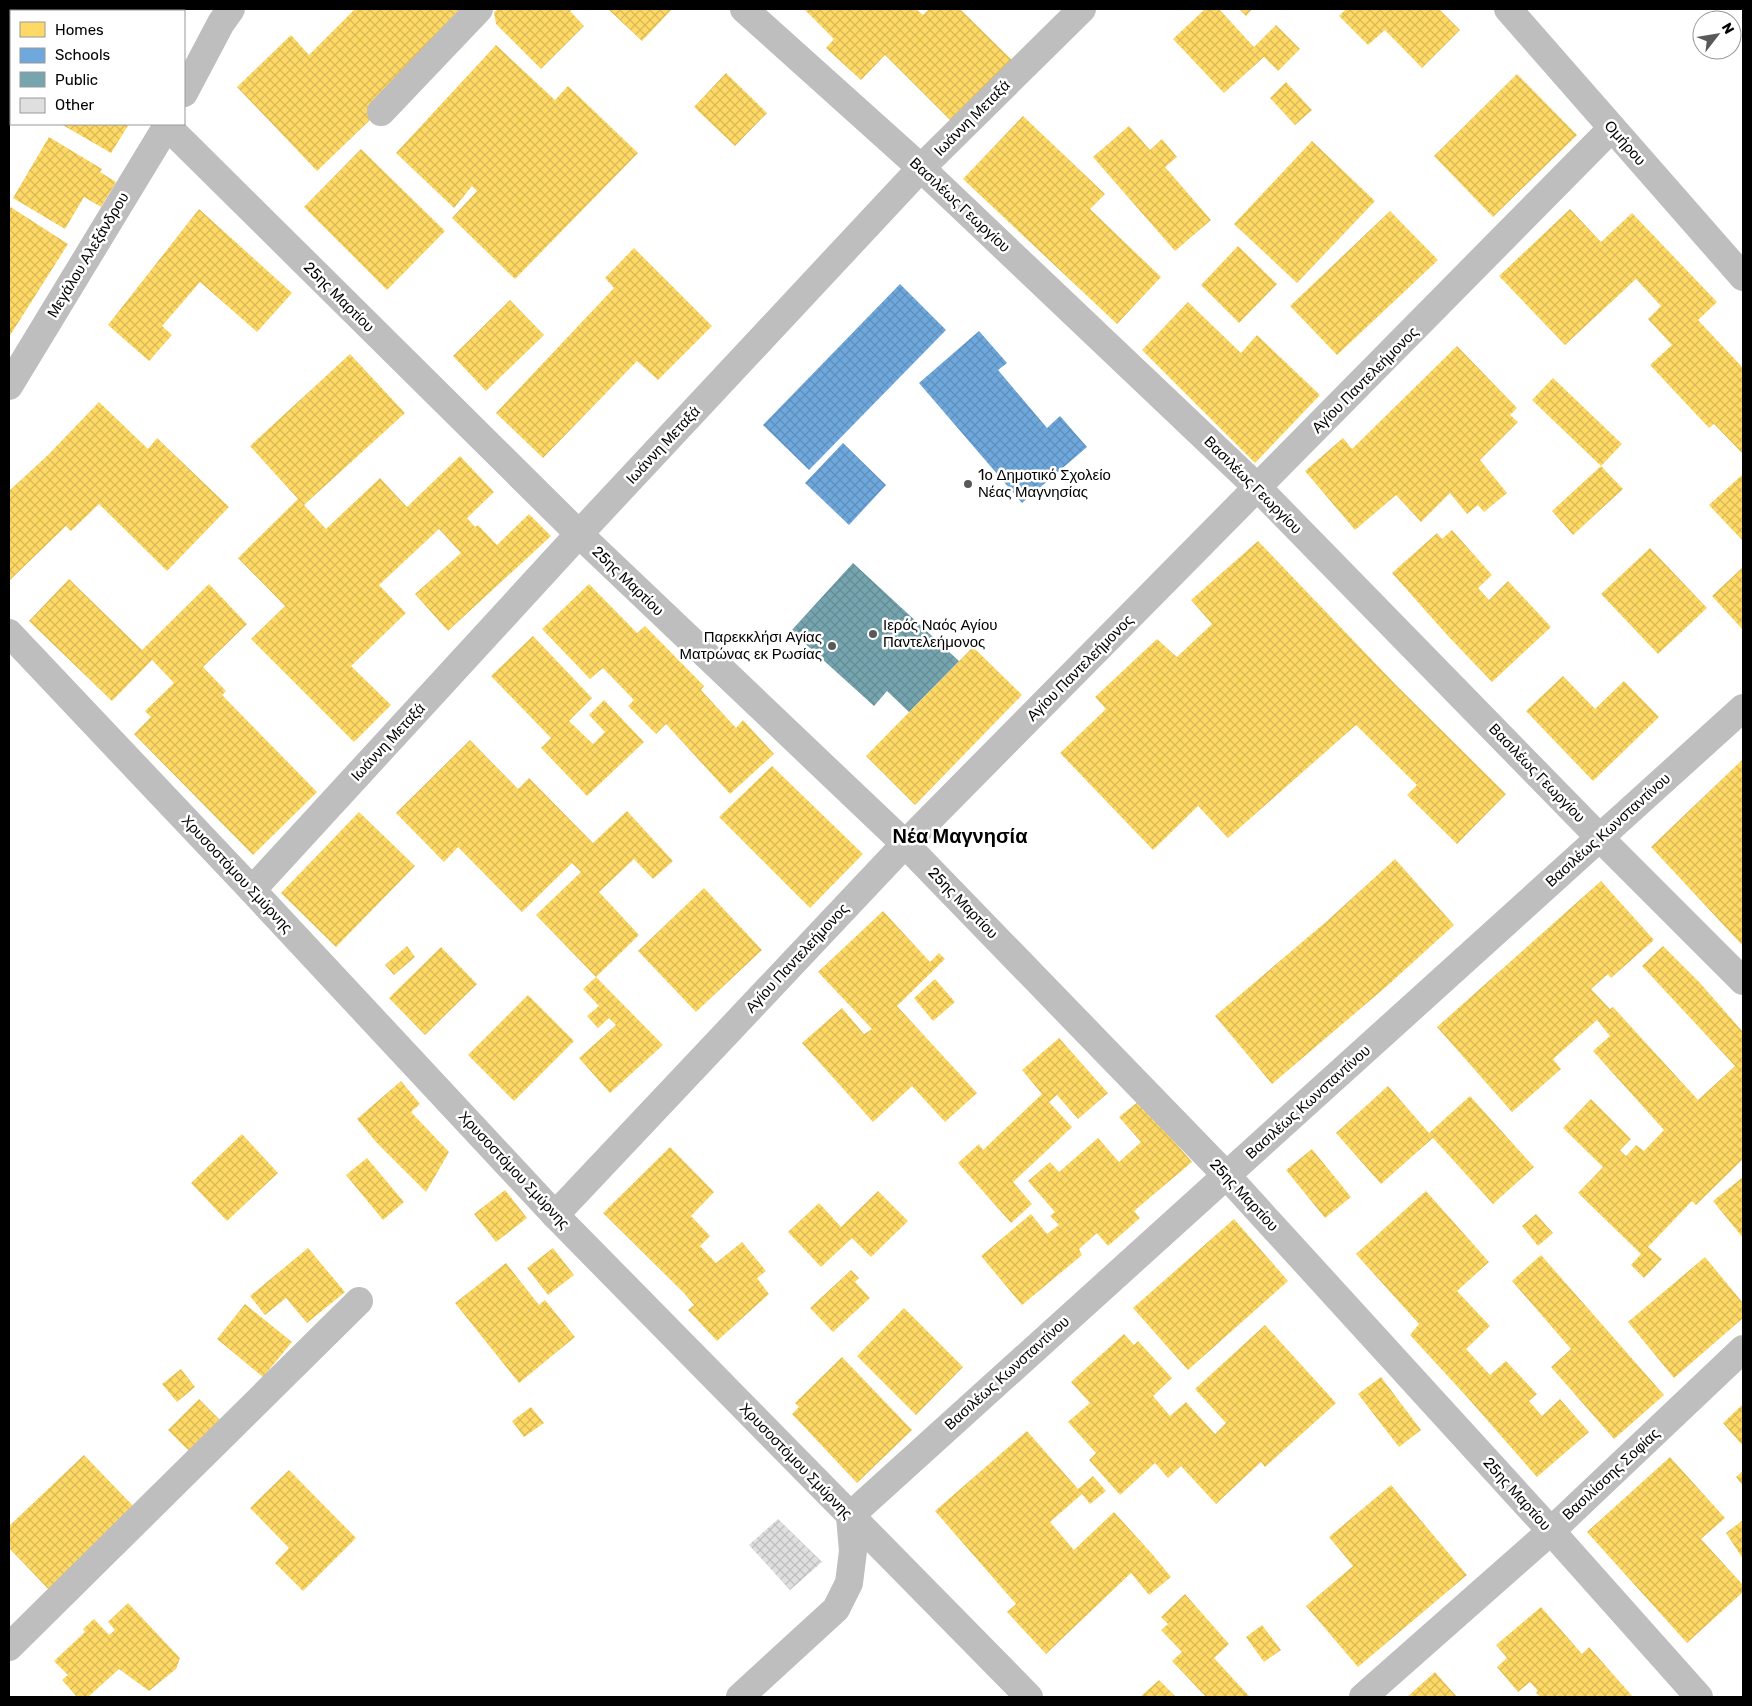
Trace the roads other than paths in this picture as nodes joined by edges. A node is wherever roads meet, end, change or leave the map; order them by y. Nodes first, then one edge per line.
1 (479, 9) edge
2 (744, 9) edge
3 (1082, 9) edge
4 (1508, 9) edge
5 (219, 13) edge
6 (185, 91) edge
7 (381, 112) dead end
8 (167, 125) edge
9 (1612, 128) junction
10 (921, 168) junction
11 (1743, 277) edge
12 (9, 386) edge
13 (1258, 488) junction
14 (579, 534) junction
15 (9, 633) edge
16 (1743, 708) edge
17 (1600, 838) junction
18 (905, 844) junction
19 (252, 890) junction
20 (1743, 981) edge
21 (1226, 1175) junction
22 (555, 1215) junction
23 (359, 1301) dead end
24 (1743, 1349) edge
25 (850, 1516) junction
26 (1551, 1531) junction
27 (9, 1648) edge
28 (740, 1697) edge
29 (1029, 1697) edge
30 (1363, 1697) edge
31 (1699, 1697) edge

1 - 7 street
2 - 10 street, Βασιλέως Γεωργίου
3 - 10 street, Ιωάννη Μεταξά
4 - 9 street, Ομήρου
5 - 6 street
8 - 12 street, Μεγάλου Αλεξάνδρου
8 - 14 street, 25ης Μαρτίου
9 - 11 street, Ομήρου
9 - 13 street, Αγίου Παντελεήμονος
10 - 13 street, Βασιλέως Γεωργίου
10 - 14 street, Ιωάννη Μεταξά
13 - 17 street, Βασιλέως Γεωργίου
13 - 18 street, Αγίου Παντελεήμονος
14 - 18 street, 25ης Μαρτίου
14 - 19 street, Ιωάννη Μεταξά
15 - 19 street, Χρυσοστόμου Σμύρνης
16 - 17 street, Βασιλέως Κωνσταντίνου
17 - 20 street, Βασιλέως Γεωργίου
17 - 21 street, Βασιλέως Κωνσταντίνου
18 - 21 street, 25ης Μαρτίου
18 - 22 street, Αγίου Παντελεήμονος
19 - 22 street, Χρυσοστόμου Σμύρνης
21 - 25 street, Βασιλέως Κωνσταντίνου
21 - 26 street, 25ης Μαρτίου
22 - 25 street, Χρυσοστόμου Σμύρνης
23 - 27 street
24 - 26 street, Βασιλίσσης Σοφίας
25 - 28 street
25 - 29 street, Χρυσοστόμου Σμύρνης
26 - 30 street, Βασιλίσσης Σοφίας
26 - 31 street, 25ης Μαρτίου

